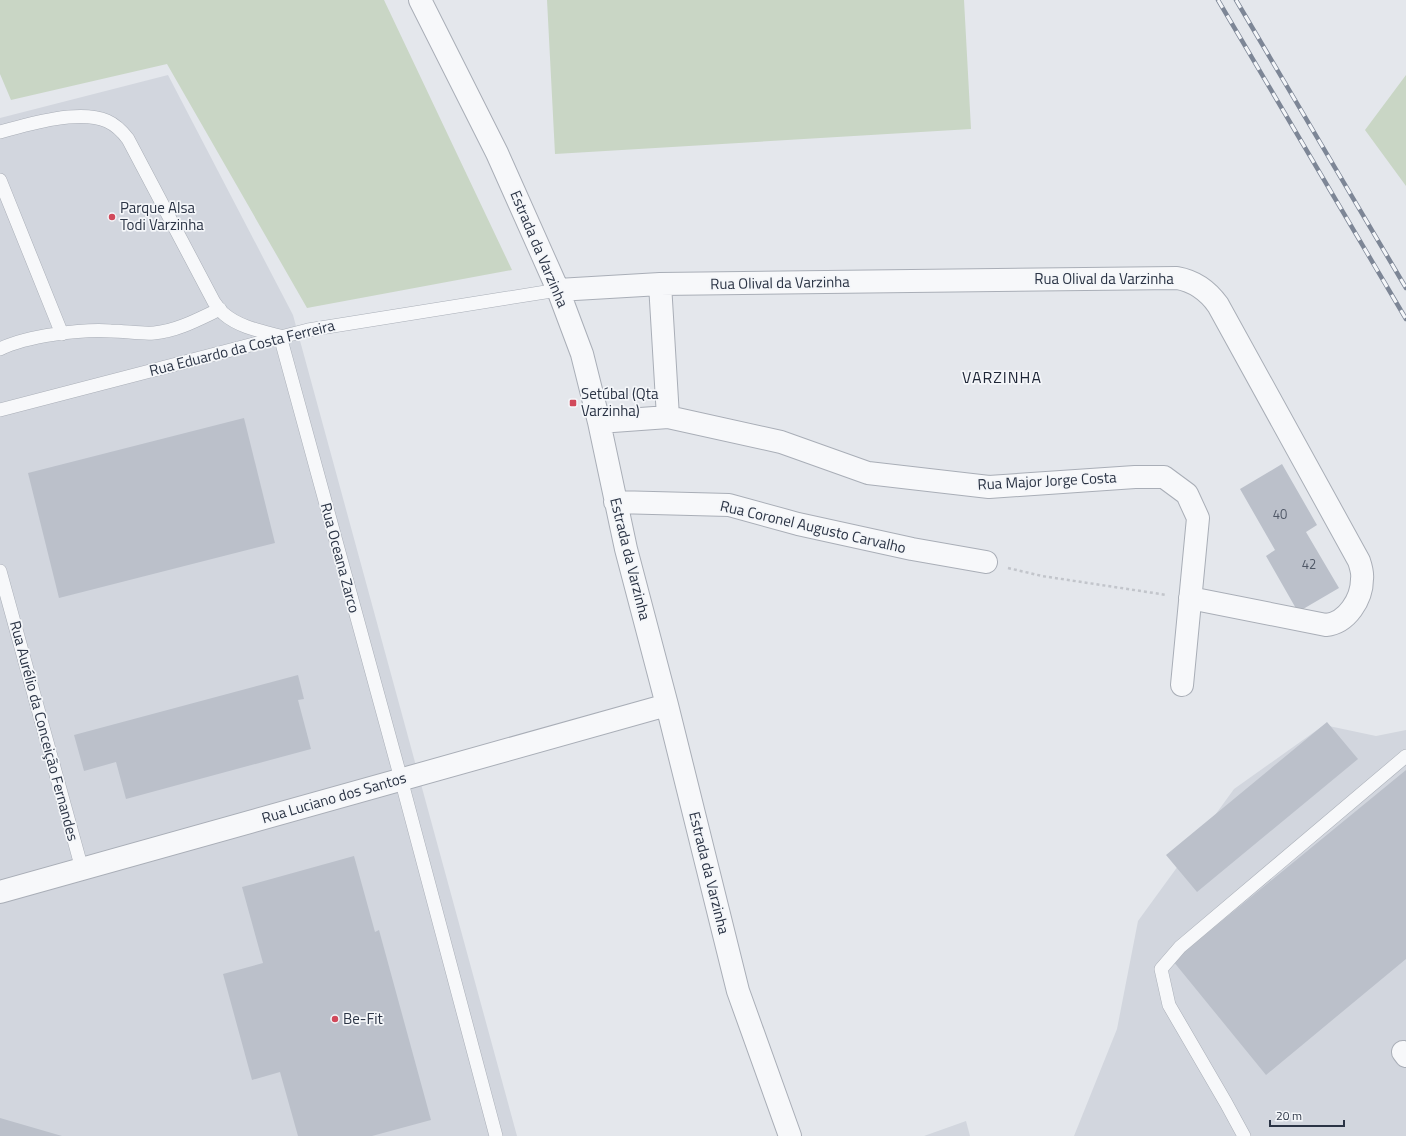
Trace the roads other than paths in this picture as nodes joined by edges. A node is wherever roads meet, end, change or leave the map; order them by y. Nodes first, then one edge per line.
1 (420, 0) edge
2 (0, 132) edge
3 (0, 180) edge
4 (660, 284) junction
5 (558, 290) junction
6 (220, 309) junction
7 (62, 334) junction
8 (280, 336) junction
9 (0, 350) edge
10 (0, 410) edge
11 (668, 417) junction
12 (599, 422) junction
13 (615, 502) junction
14 (986, 562) road end
15 (0, 571) edge
16 (1190, 598) junction
17 (1182, 685) dead end
18 (667, 705) junction
19 (1406, 756) edge
20 (401, 779) junction
21 (82, 869) junction
22 (0, 892) edge
23 (496, 1136) edge
24 (790, 1136) edge
25 (1244, 1136) edge

1 - 5 street, Estrada da Varzinha
2 - 6 lane
3 - 7 lane
4 - 5 street, Rua Olival da Varzinha
4 - 11 street
4 - 16 street, Rua Olival da Varzinha
5 - 8 lane, Rua Eduardo da Costa Ferreira
5 - 12 street, Estrada da Varzinha
6 - 7 lane
6 - 8 lane
7 - 9 lane
8 - 10 lane, Rua Eduardo da Costa Ferreira
8 - 20 lane, Rua Oceana Zarco
11 - 12 street, Rua Major Jorge Costa
11 - 16 street, Rua Major Jorge Costa
12 - 13 street, Estrada da Varzinha
13 - 14 street, Rua Coronel Augusto Carvalho
13 - 18 street, Estrada da Varzinha
15 - 21 lane, Rua Aurélio da Conceição Fernandes
16 - 17 street, Rua Major Jorge Costa
18 - 20 street, Rua Luciano dos Santos
18 - 24 street, Estrada da Varzinha
19 - 25 lane
20 - 21 street, Rua Luciano dos Santos
20 - 23 lane, Rua Oceana Zarco
21 - 22 street, Rua Luciano dos Santos

